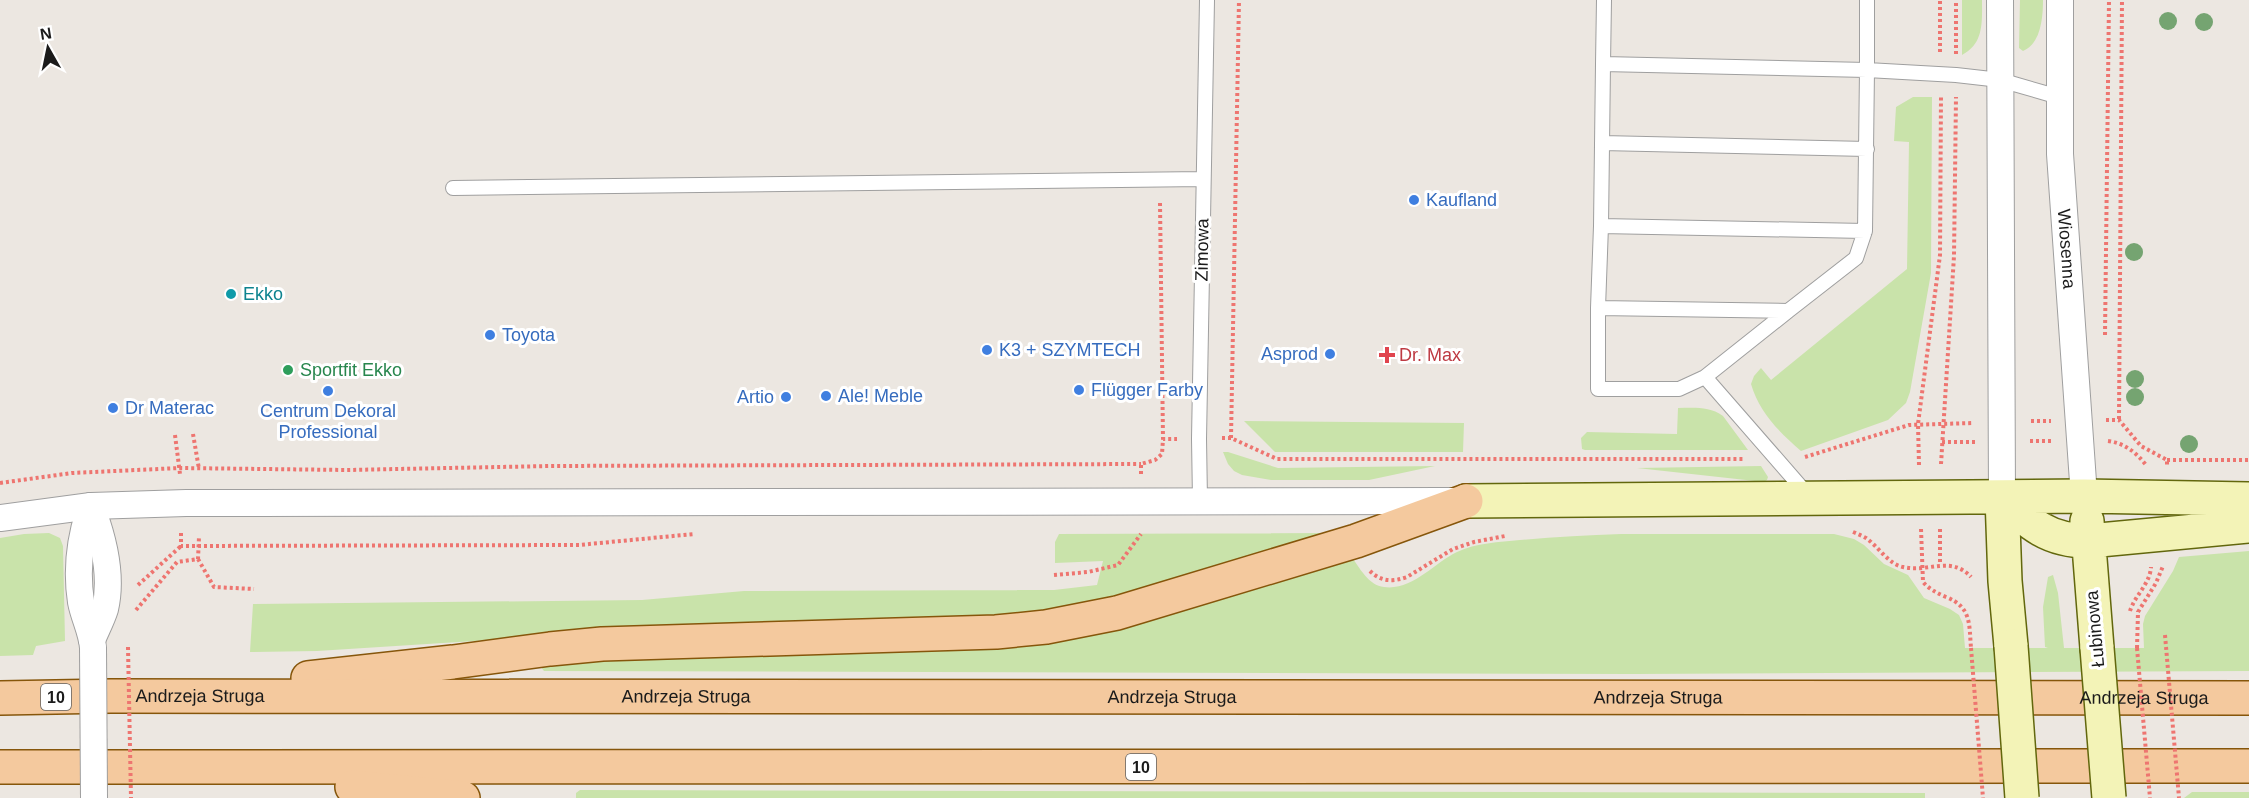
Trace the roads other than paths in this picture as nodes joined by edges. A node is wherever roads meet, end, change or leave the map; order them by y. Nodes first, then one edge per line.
1 (1207, 0) edge
2 (1604, 0) edge
3 (1867, 0) edge
4 (2000, 0) edge
5 (2060, 0) edge
6 (1603, 64) junction
7 (1867, 70) junction
8 (2000, 80) junction
9 (2059, 97) junction
10 (1602, 144) junction
11 (1867, 149) junction
12 (1203, 179) junction
13 (453, 188) dead end
14 (1601, 226) junction
15 (1865, 231) junction
16 (1598, 308) junction
17 (1788, 311) junction
18 (1705, 377) junction
19 (2084, 496) junction
20 (2002, 497) junction
21 (1810, 498) junction
22 (2249, 499) edge
23 (1200, 500) junction
24 (1466, 501) junction
25 (91, 506) junction
26 (0, 518) edge
27 (2249, 526) edge
28 (2089, 541) junction
29 (111, 696) junction
30 (0, 698) edge
31 (2249, 698) edge
32 (2249, 766) edge
33 (0, 767) edge
34 (32, 767) junction
35 (94, 798) edge
36 (463, 798) edge
37 (2022, 798) edge
38 (2109, 798) edge

1 - 12 lane, Zimowa
2 - 6 lane
3 - 7 lane
4 - 8 street
5 - 9 street, Wiosenna
6 - 7 lane
6 - 10 lane
7 - 8 lane
7 - 11 lane
8 - 9 lane
8 - 20 street
9 - 19 street, Wiosenna
10 - 11 lane
10 - 14 lane
11 - 15 lane
12 - 13 lane
12 - 23 lane, Zimowa
14 - 15 lane
14 - 16 lane
15 - 17 lane
16 - 17 lane
16 - 18 lane
17 - 18 lane
18 - 21 lane
19 - 20 street
19 - 22 street
19 - 28 street, Łubinowa
20 - 21 street
20 - 28 street
20 - 37 street, bridge
21 - 24 street
23 - 24 street
23 - 25 street
24 - 29 main road
25 - 26 street
25 - 35 street, bridge
27 - 28 street
28 - 38 street, Łubinowa, bridge
29 - 30 main road, Andrzeja Struga / 10
29 - 31 main road, Andrzeja Struga / 10
32 - 34 main road, 10
33 - 34 main road, 10
34 - 36 main road

